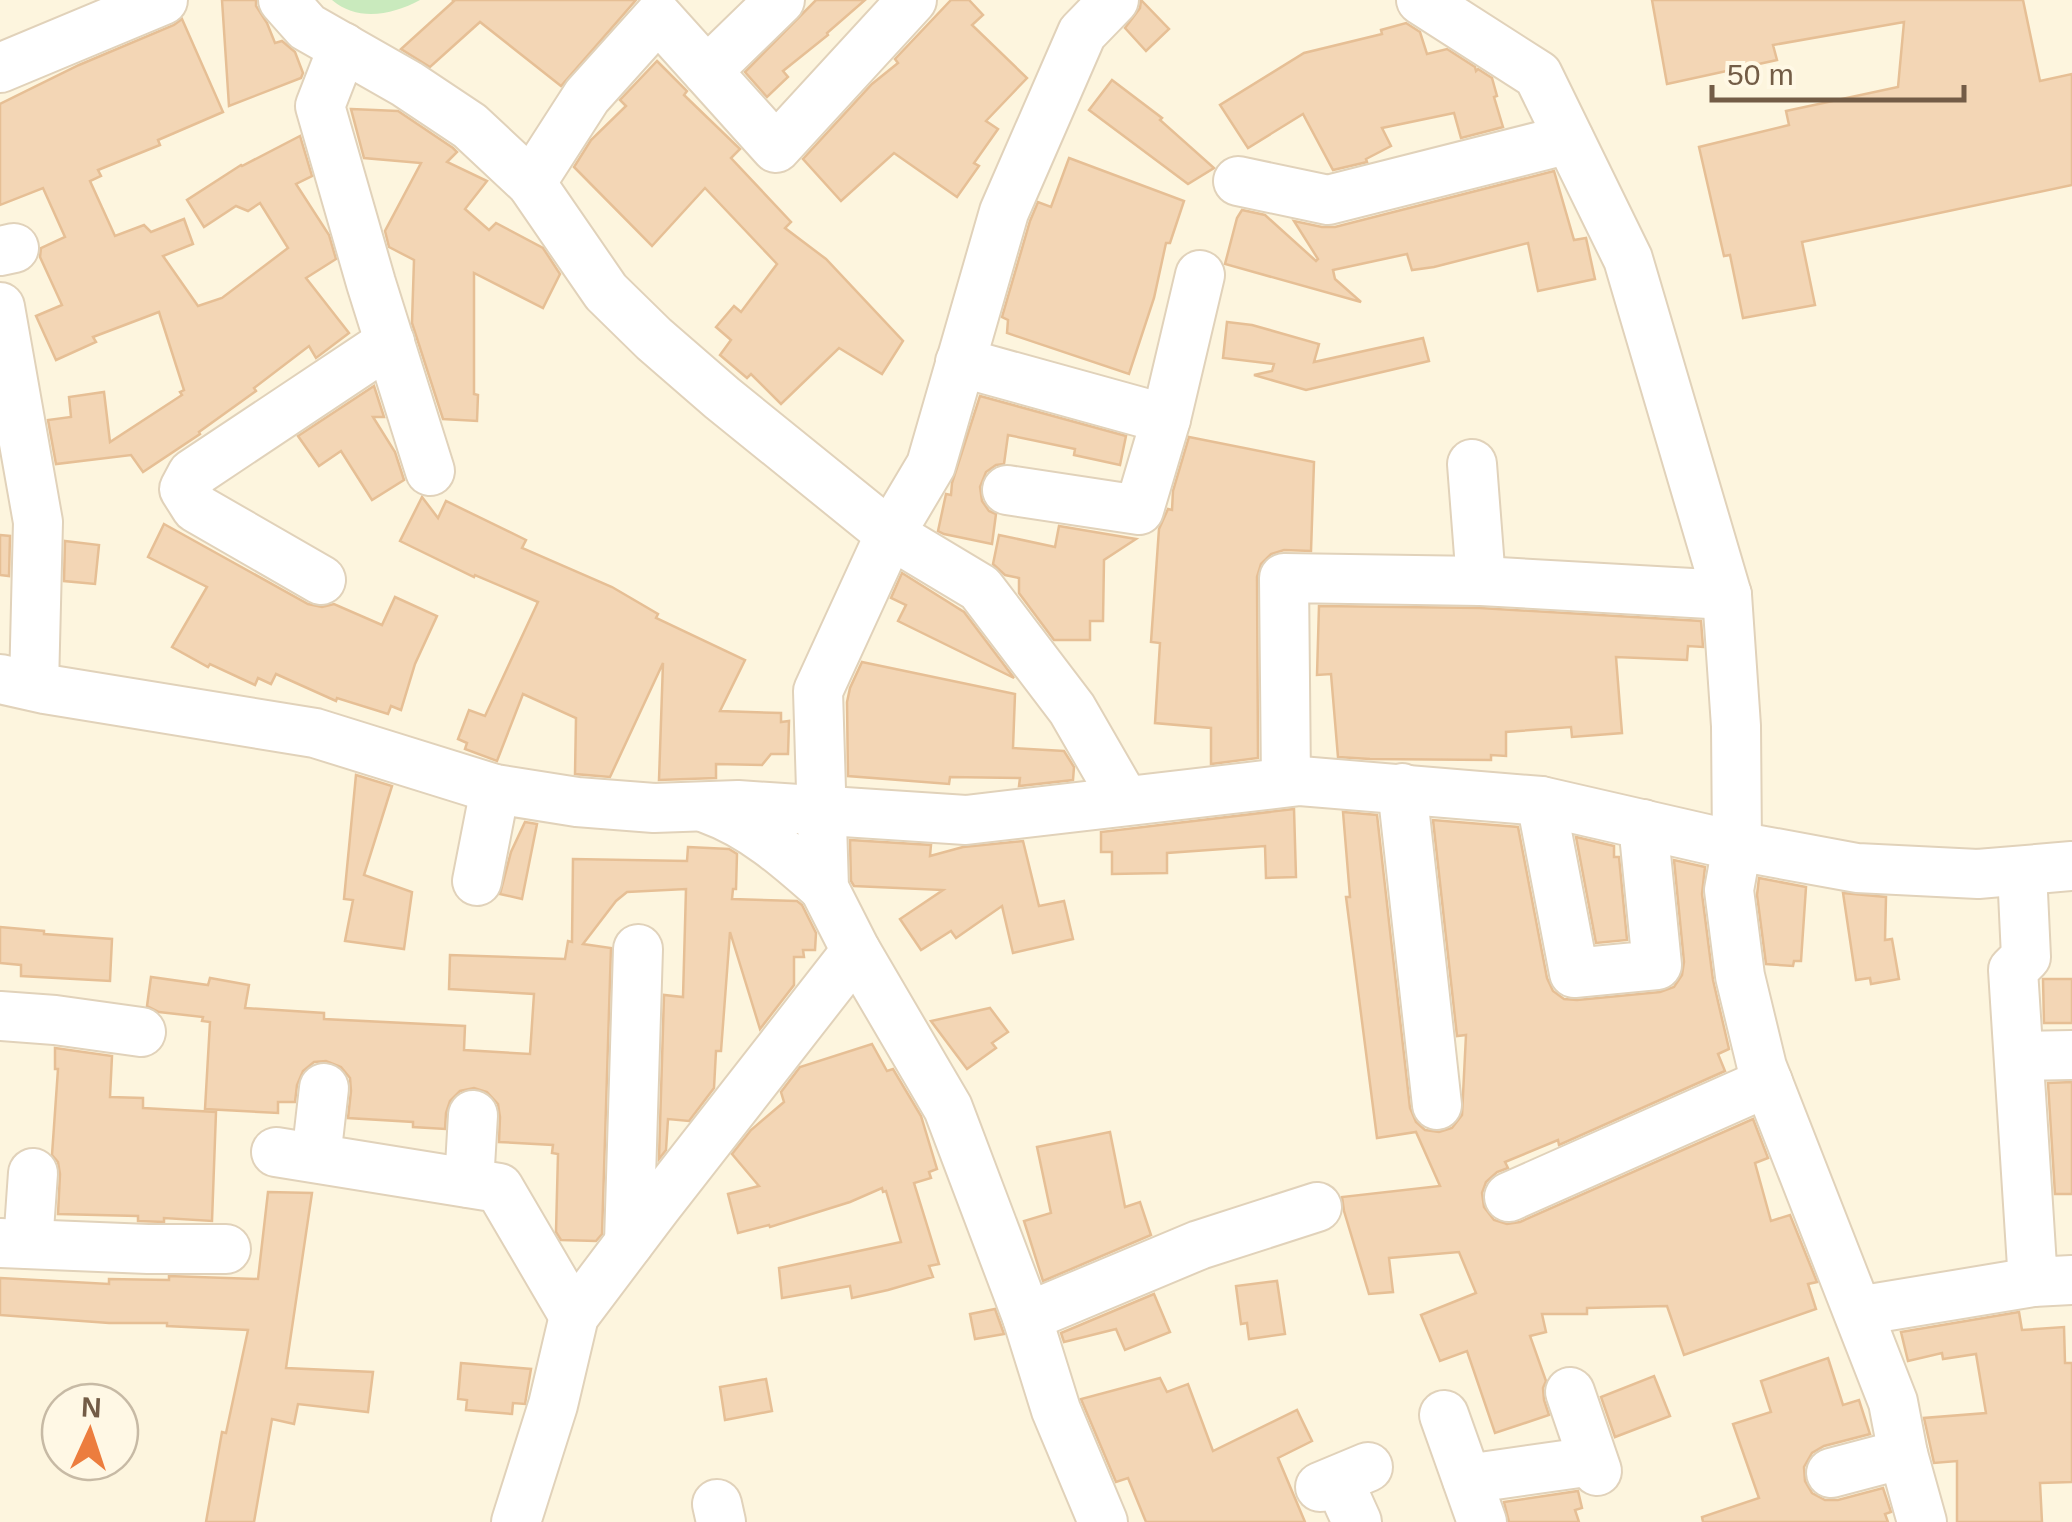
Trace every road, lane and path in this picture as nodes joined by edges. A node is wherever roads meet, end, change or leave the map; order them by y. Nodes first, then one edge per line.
1 (163, 0) edge
2 (283, 0) edge
3 (780, 0) edge
4 (912, 0) edge
5 (1114, 0) edge
6 (1421, 0) edge
7 (343, 47) junction
8 (0, 68) edge
9 (706, 71) junction
10 (1570, 139) junction
11 (1238, 181) dead end
12 (531, 182) junction
13 (1200, 276) dead end
14 (0, 307) edge
15 (390, 342) junction
16 (960, 362) junction
17 (1166, 419) junction
18 (1472, 464) dead end
19 (430, 470) dead end
20 (1006, 490) dead end
21 (890, 534) junction
22 (322, 580) dead end
23 (1482, 580) junction
24 (1727, 594) junction
25 (17, 683) edge
26 (1286, 782) junction
27 (1402, 788) junction
28 (495, 789) junction
29 (1540, 800) junction
30 (1125, 801) junction
31 (700, 806) junction
32 (822, 810) junction
33 (1644, 824) junction
34 (1738, 846) junction
35 (2072, 866) edge
36 (2022, 871) junction
37 (477, 881) dead end
38 (824, 888) junction
39 (638, 950) dead end
40 (856, 951) junction
41 (0, 1016) edge
42 (142, 1032) dead end
43 (2072, 1055) edge
44 (2019, 1056) junction
45 (1768, 1082) junction
46 (324, 1088) dead end
47 (1438, 1104) dead end
48 (473, 1115) dead end
49 (33, 1174) dead end
50 (469, 1183) junction
51 (1509, 1198) dead end
52 (1316, 1207) dead end
53 (630, 1243) junction
54 (14, 1244) edge
55 (226, 1249) dead end
56 (2053, 1281) edge
57 (1858, 1310) junction
58 (574, 1316) junction
59 (1027, 1317) junction
60 (1570, 1392) dead end
61 (1444, 1415) dead end
62 (1902, 1454) junction
63 (1831, 1473) dead end
64 (1474, 1500) edge
65 (516, 1522) edge
66 (1104, 1522) edge
67 (1922, 1522) edge

1 - 8 street
2 - 7 street
3 - 9 street
4 - 9 street
5 - 16 street
6 - 10 street
7 - 12 street
7 - 15 street
9 - 12 street
10 - 11 street
10 - 24 street
12 - 21 street
13 - 17 street
14 - 25 street
15 - 19 street
15 - 22 street
16 - 17 street
16 - 21 street
17 - 20 street
18 - 23 street
21 - 30 street
21 - 32 street
23 - 24 street
23 - 26 street
24 - 34 street
25 - 28 street
26 - 27 street
26 - 30 street
27 - 29 street
27 - 47 street
28 - 31 street
28 - 37 street
29 - 33 street
29 - 33 street
30 - 32 street
31 - 32 street
31 - 38 street
32 - 38 street
33 - 34 street
34 - 36 street
34 - 45 street
35 - 36 street
36 - 44 street
38 - 40 street
39 - 53 street
40 - 53 street
40 - 59 street
41 - 42 street
43 - 44 street
44 - 56 street
45 - 51 street
45 - 57 street
46 - 50 street
48 - 50 street
49 - 54 street
50 - 58 street
52 - 59 street
53 - 58 street
54 - 55 street
56 - 57 street
57 - 62 street
58 - 65 street
59 - 66 street
60 - 64 street
61 - 64 street
62 - 63 street
62 - 67 street

